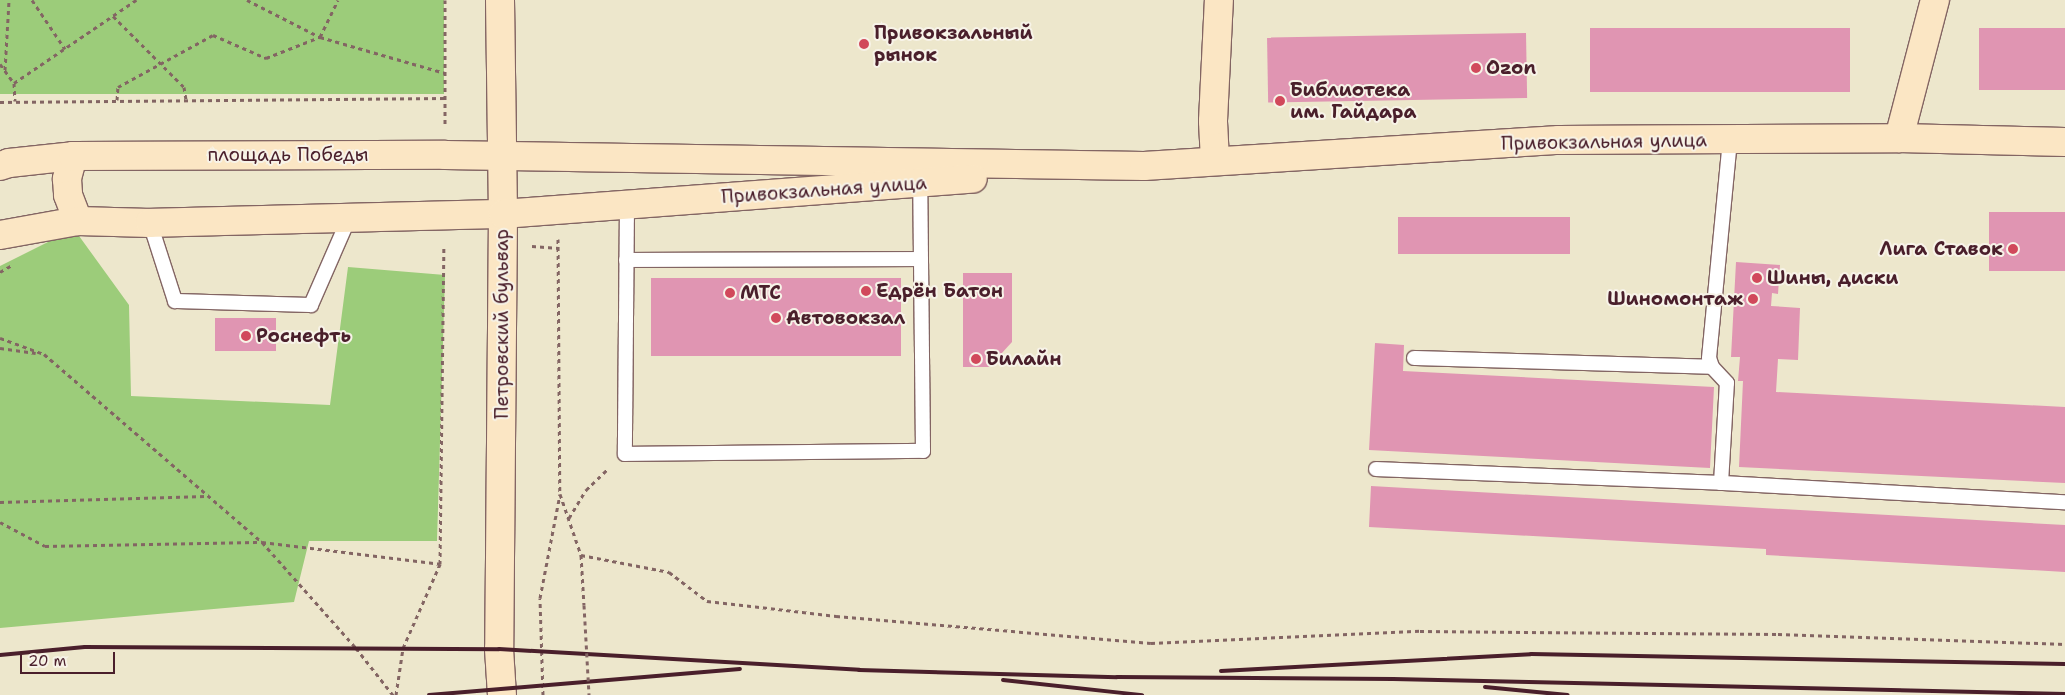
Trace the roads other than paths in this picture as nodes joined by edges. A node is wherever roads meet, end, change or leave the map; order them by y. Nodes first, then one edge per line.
1 (500, 0) edge
2 (1219, 0) edge
3 (1934, 0) edge
4 (1899, 138) junction
5 (1730, 139) junction
6 (2065, 142) edge
7 (502, 155) junction
8 (73, 156) junction
9 (1215, 160) junction
10 (0, 166) edge
11 (1144, 166) junction
12 (920, 183) junction
13 (627, 205) junction
14 (503, 214) junction
15 (350, 218) junction
16 (78, 221) junction
17 (150, 223) junction
18 (0, 235) edge
19 (921, 259) junction
20 (626, 260) junction
21 (1414, 358) dead end
22 (1712, 368) junction
23 (1376, 469) dead end
24 (1721, 484) junction
25 (2065, 502) edge
26 (502, 695) edge

1 - 7 street, Петровский бульвар
2 - 9 street
3 - 4 street
4 - 5 street, Привокзальная улица
4 - 6 street, Привокзальная улица
5 - 9 street, Привокзальная улица
5 - 22 lane
7 - 8 street, площадь Победы
7 - 11 street, Привокзальная улица
7 - 14 street, Петровский бульвар
8 - 10 street, площадь Победы
8 - 16 street
9 - 11 street, Привокзальная улица
11 - 12 street, Привокзальная улица
12 - 13 street, Привокзальная улица
12 - 19 lane
13 - 14 street, Привокзальная улица
13 - 20 lane
14 - 15 street
14 - 26 street, Петровский бульвар
15 - 17 street
15 - 17 lane
16 - 17 street
16 - 18 street
19 - 20 lane
19 - 20 lane
21 - 22 lane
22 - 24 lane
23 - 24 lane
24 - 25 lane

